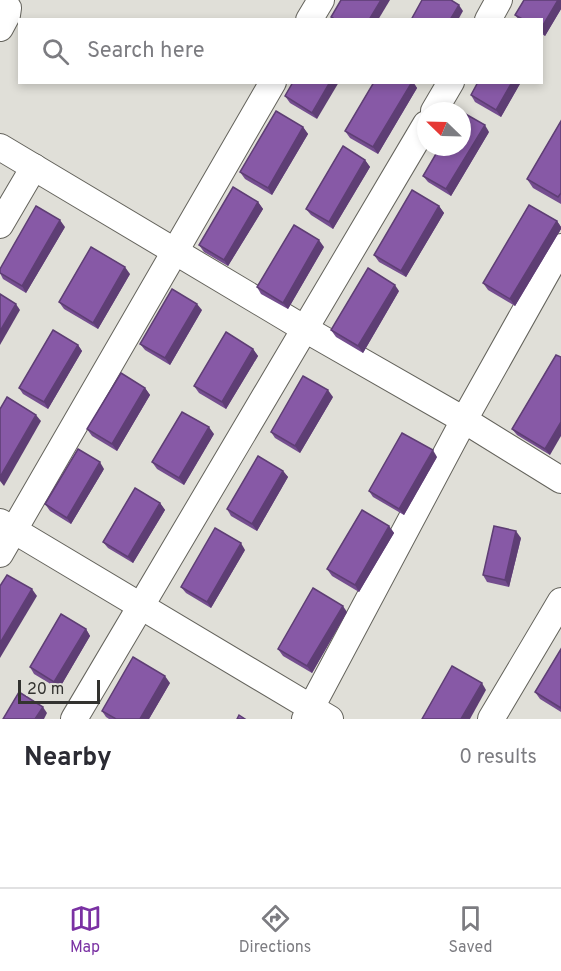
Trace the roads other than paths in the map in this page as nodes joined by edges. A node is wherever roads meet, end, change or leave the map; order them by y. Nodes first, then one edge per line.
1 (0, 0) edge
2 (321, 0) edge
3 (499, 0) edge
4 (310, 18) edge
5 (489, 18) edge
6 (0, 28) edge
7 (272, 84) edge
8 (450, 84) edge
9 (439, 102) edge
10 (417, 139) edge
11 (0, 147) edge
12 (34, 167) junction
13 (0, 225) edge
14 (561, 247) edge
15 (175, 252) junction
16 (305, 328) junction
17 (464, 420) junction
18 (561, 480) edge
19 (7, 526) edge
20 (0, 554) edge
21 (561, 600) edge
22 (141, 606) junction
23 (316, 715) edge
24 (74, 719) edge
25 (491, 719) edge

1 - 6 street
2 - 4 street
3 - 5 street
7 - 15 street
8 - 9 street
10 - 16 street
11 - 12 street
12 - 13 street
12 - 15 street
14 - 17 street
15 - 16 street
15 - 19 street
16 - 17 street
16 - 22 street
17 - 18 street
17 - 23 street
19 - 20 street
19 - 22 street
21 - 25 street
22 - 23 street
22 - 24 street

